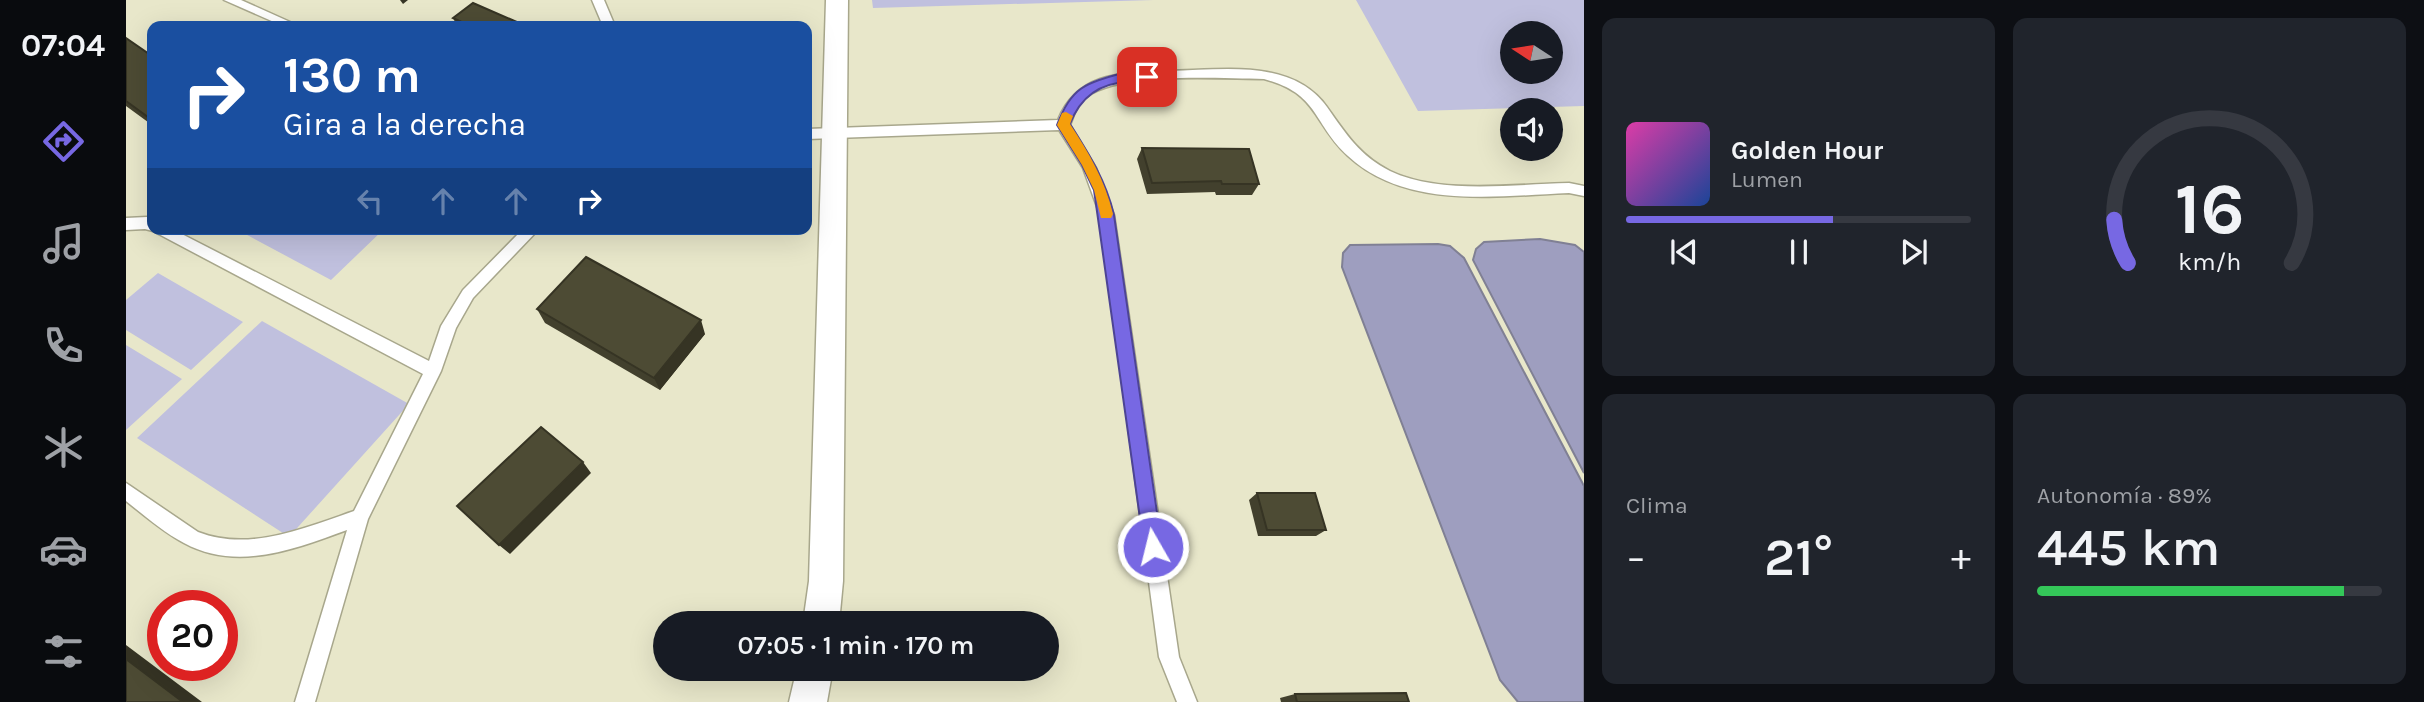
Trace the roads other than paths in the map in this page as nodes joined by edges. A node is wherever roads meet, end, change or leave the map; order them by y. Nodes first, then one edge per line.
1 (230, 0) edge
2 (598, 0) edge
3 (837, 0) edge
4 (281, 21) edge
5 (607, 21) edge
6 (1063, 125) junction
7 (820, 134) edge
8 (1584, 191) edge
9 (147, 223) edge
10 (126, 225) edge
11 (171, 235) edge
12 (526, 235) edge
13 (432, 370) junction
14 (126, 491) edge
15 (360, 517) junction
16 (822, 611) edge
17 (812, 681) edge
18 (305, 702) edge
19 (808, 702) edge
20 (1187, 702) edge

1 - 4 lane
2 - 5 lane
3 - 7 street
6 - 7 lane
6 - 8 lane
6 - 20 lane
7 - 16 street
9 - 10 lane
11 - 13 lane
12 - 13 lane
13 - 15 lane
14 - 15 lane
15 - 18 lane
17 - 19 street

